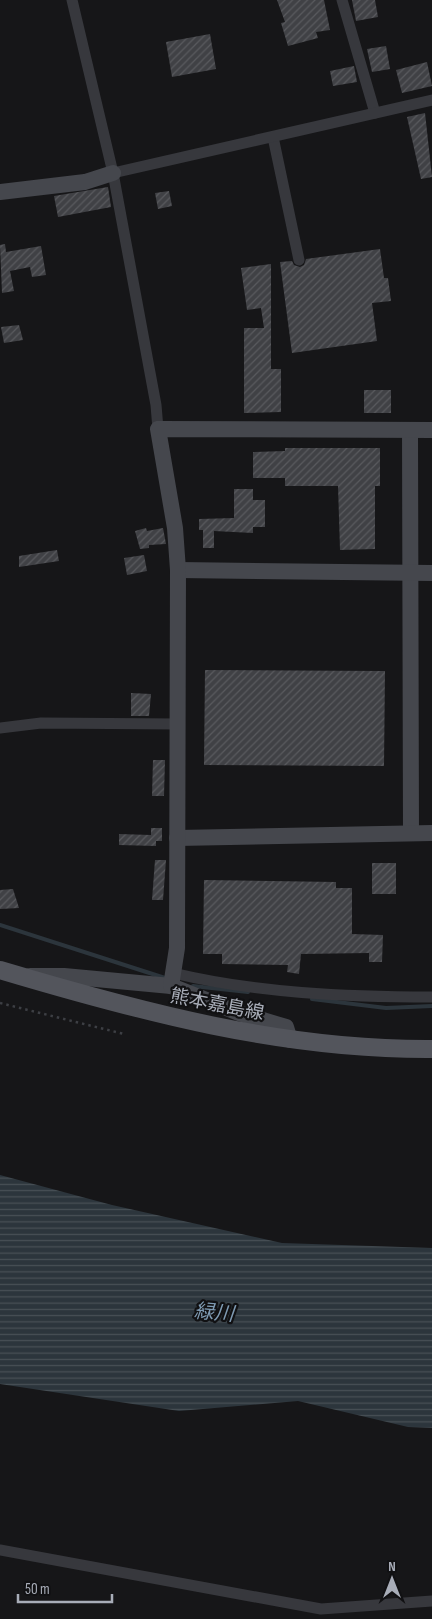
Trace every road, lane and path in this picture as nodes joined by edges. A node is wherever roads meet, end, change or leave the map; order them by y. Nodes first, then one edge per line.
1 (72, 0) edge
2 (342, 0) edge
3 (432, 100) edge
4 (375, 113) junction
5 (272, 137) junction
6 (113, 173) junction
7 (0, 192) edge
8 (299, 260) dead end
9 (158, 429) junction
10 (410, 430) junction
11 (432, 430) edge
12 (178, 570) junction
13 (410, 573) junction
14 (432, 573) edge
15 (178, 724) junction
16 (0, 728) edge
17 (411, 834) junction
18 (432, 834) edge
19 (177, 838) junction
20 (0, 970) edge
21 (18, 975) junction
22 (172, 979) junction
23 (432, 998) edge
24 (0, 1003) edge
25 (124, 1034) dead end
26 (290, 1040) junction
27 (432, 1049) edge
28 (0, 1550) edge
29 (432, 1601) edge

1 - 6 street
2 - 4 street
3 - 4 street
4 - 5 street
5 - 6 street
5 - 8 street
6 - 7 street
6 - 9 street
9 - 10 street
9 - 12 street
10 - 11 street
10 - 13 street
12 - 13 street
12 - 15 street
13 - 14 street
13 - 17 street
15 - 16 street
15 - 19 street
17 - 18 street
17 - 19 street
19 - 22 street
20 - 21 main road, 熊本嘉島線
21 - 22 street
21 - 26 main road, 熊本嘉島線
22 - 23 street
22 - 26 street
24 - 25 path
26 - 27 main road, 熊本嘉島線
28 - 29 street

